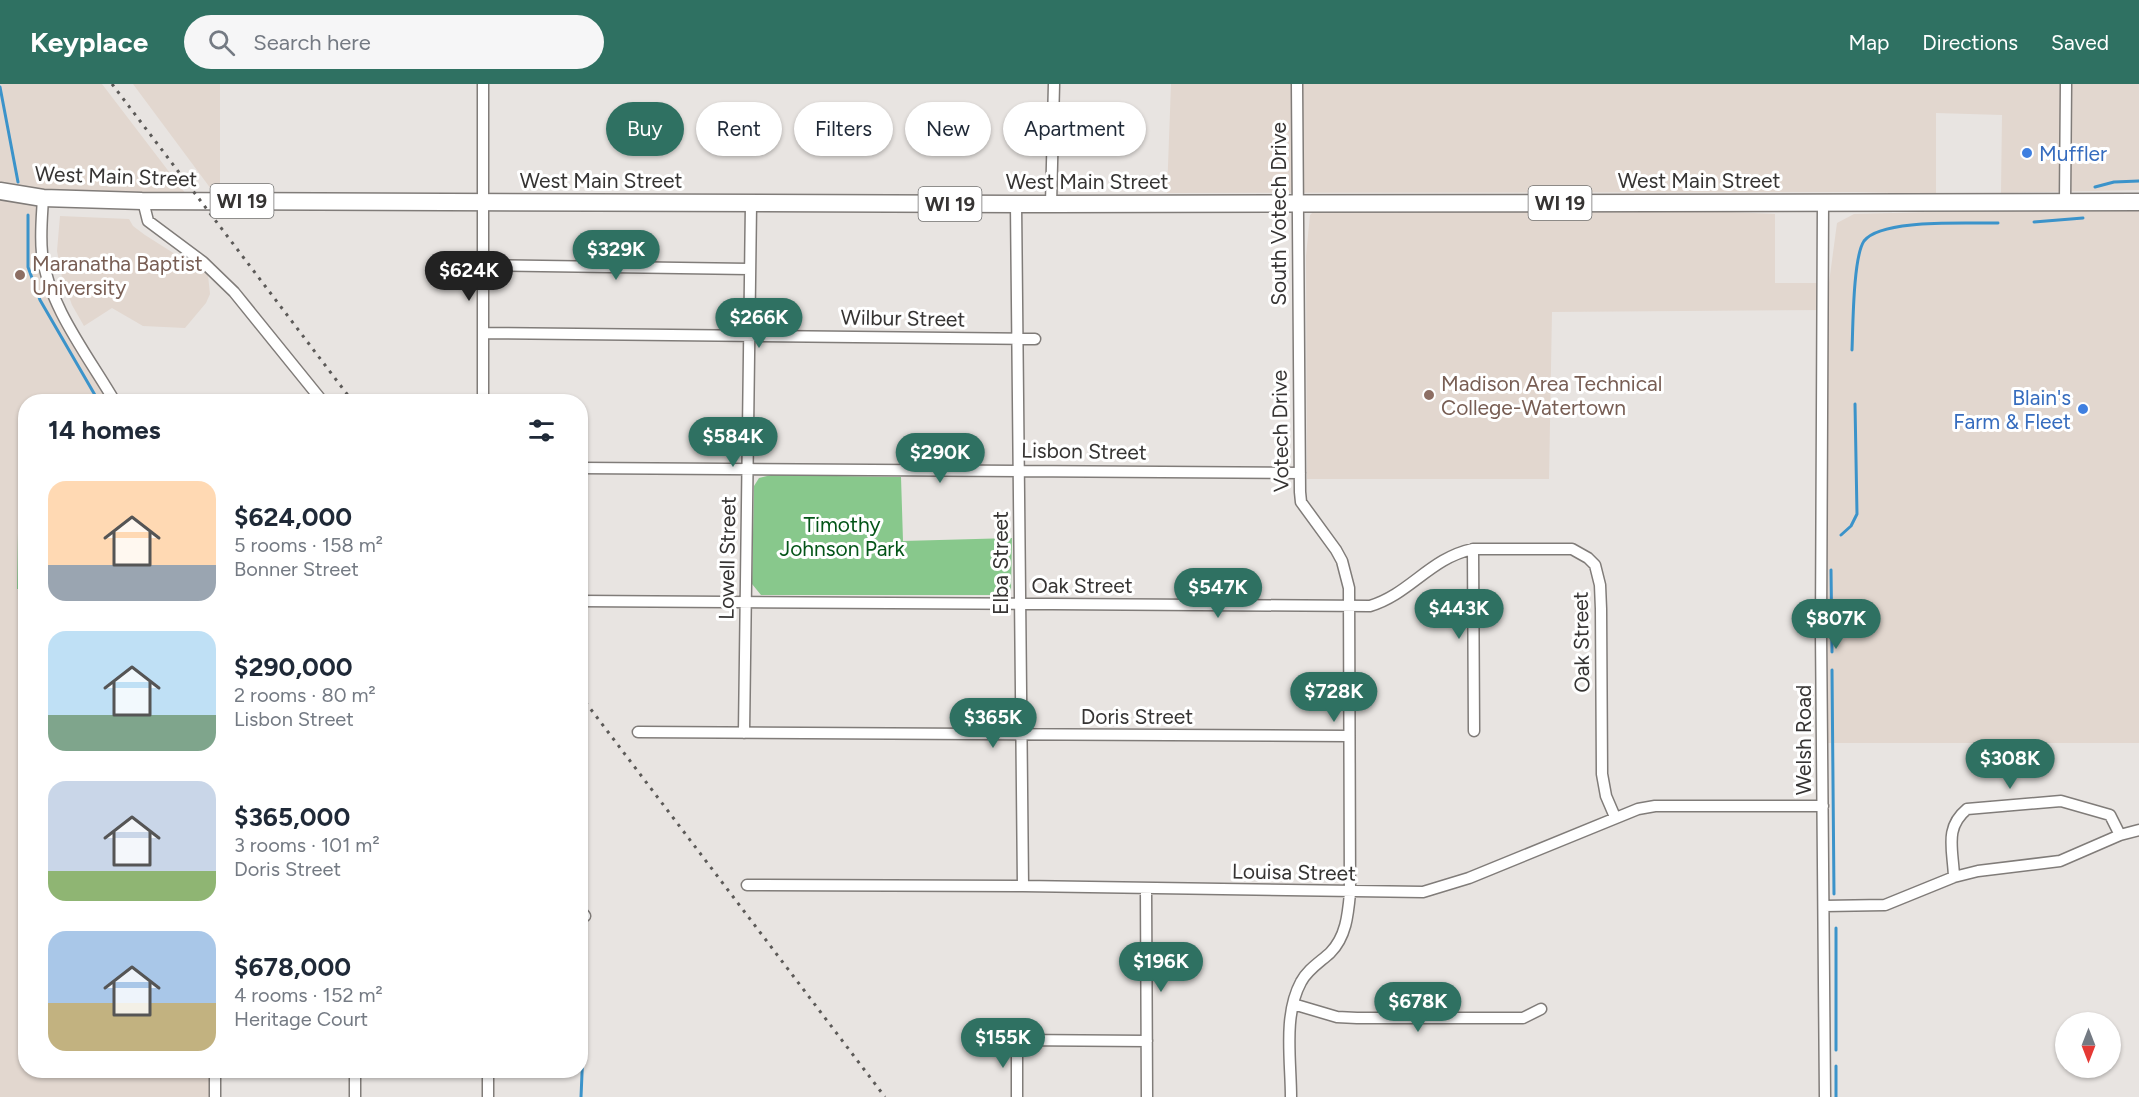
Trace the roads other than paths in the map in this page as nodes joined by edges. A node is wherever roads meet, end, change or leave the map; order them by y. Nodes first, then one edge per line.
1 (483, 84) edge
2 (1054, 84) edge
3 (1297, 84) edge
4 (2066, 84) edge
5 (0, 191) edge
6 (43, 198) junction
7 (143, 201) junction
8 (484, 202) junction
9 (1823, 202) junction
10 (2065, 202) junction
11 (2139, 202) edge
12 (751, 204) junction
13 (1016, 204) junction
14 (1051, 204) junction
15 (1296, 204) junction
16 (483, 265) junction
17 (749, 269) junction
18 (483, 333) junction
19 (748, 335) junction
20 (1018, 339) junction
21 (1035, 339) dead end
22 (1298, 343) joint
23 (110, 394) edge
24 (317, 394) edge
25 (483, 394) edge
26 (588, 468) edge
27 (747, 469) junction
28 (1019, 470) junction
29 (1300, 474) junction
30 (1473, 549) junction
31 (588, 602) edge
32 (745, 604) junction
33 (1020, 604) junction
34 (1347, 606) junction
35 (1474, 730) dead end
36 (638, 732) dead end
37 (744, 733) junction
38 (1021, 735) junction
39 (1348, 736) junction
40 (1823, 806) junction
41 (1615, 817) junction
42 (2139, 830) edge
43 (2120, 835) junction
44 (1954, 877) junction
45 (747, 885) dead end
46 (1023, 886) junction
47 (1146, 888) junction
48 (1350, 893) junction
49 (1824, 906) junction
50 (1293, 1004) junction
51 (1541, 1009) dead end
52 (1002, 1040) dead end
53 (1017, 1040) junction
54 (1147, 1041) junction
55 (215, 1078) edge
56 (355, 1078) edge
57 (488, 1078) edge
58 (215, 1097) edge
59 (355, 1097) edge
60 (488, 1097) edge
61 (1017, 1097) edge
62 (1147, 1097) edge
63 (1291, 1097) edge
64 (1826, 1097) edge

1 - 8 street
2 - 14 street
3 - 15 street, South Votech Drive
4 - 10 street
5 - 6 main road, West Main Street / WI 19
6 - 7 main road, West Main Street / WI 19
6 - 23 street
7 - 8 main road, West Main Street / WI 19
7 - 24 street
8 - 12 main road, West Main Street / WI 19
8 - 16 street
9 - 10 main road, West Main Street / WI 19
9 - 15 main road, West Main Street / WI 19
9 - 40 street, Welsh Road
10 - 11 main road, West Main Street / WI 19
12 - 13 main road, West Main Street / WI 19
12 - 17 street, Lowell Street
13 - 14 main road, West Main Street / WI 19
13 - 20 street, Elba Street
14 - 15 main road, West Main Street / WI 19
15 - 22 street, South Votech Drive
16 - 17 street
16 - 18 street
17 - 19 street, Lowell Street
18 - 19 street, Wilbur Street
18 - 25 street
19 - 20 street, Wilbur Street
19 - 27 street, Lowell Street
20 - 21 street, Wilbur Street
20 - 28 street, Elba Street
22 - 29 street, Votech Drive
26 - 27 street, Lisbon Street
27 - 28 street, Lisbon Street
27 - 32 street, Lowell Street
28 - 29 street, Lisbon Street
28 - 33 street, Elba Street
29 - 34 street, Votech Drive
30 - 34 street, Oak Street
30 - 35 street
30 - 41 street, Oak Street
31 - 32 street, Oak Street
32 - 33 street, Oak Street
32 - 37 street, Lowell Street
33 - 34 street, Oak Street
33 - 38 street, Elba Street
34 - 39 street, Votech Drive
36 - 37 street, Doris Street
37 - 38 street, Doris Street
38 - 39 street, Doris Street
38 - 46 street, Elba Street
39 - 48 street, Votech Drive
40 - 41 street, Louisa Street
40 - 49 street, Welsh Road
41 - 48 street, Louisa Street
42 - 43 street
43 - 44 street
43 - 44 street
44 - 49 street
45 - 46 street, Louisa Street
46 - 47 street, Louisa Street
47 - 48 street, Louisa Street
47 - 54 street
48 - 50 street, Votech Drive
49 - 64 street, Welsh Road
50 - 51 street
50 - 63 street, Votech Drive
52 - 53 street
53 - 54 street
53 - 61 street
54 - 62 street
55 - 58 street
56 - 59 street
57 - 60 street

